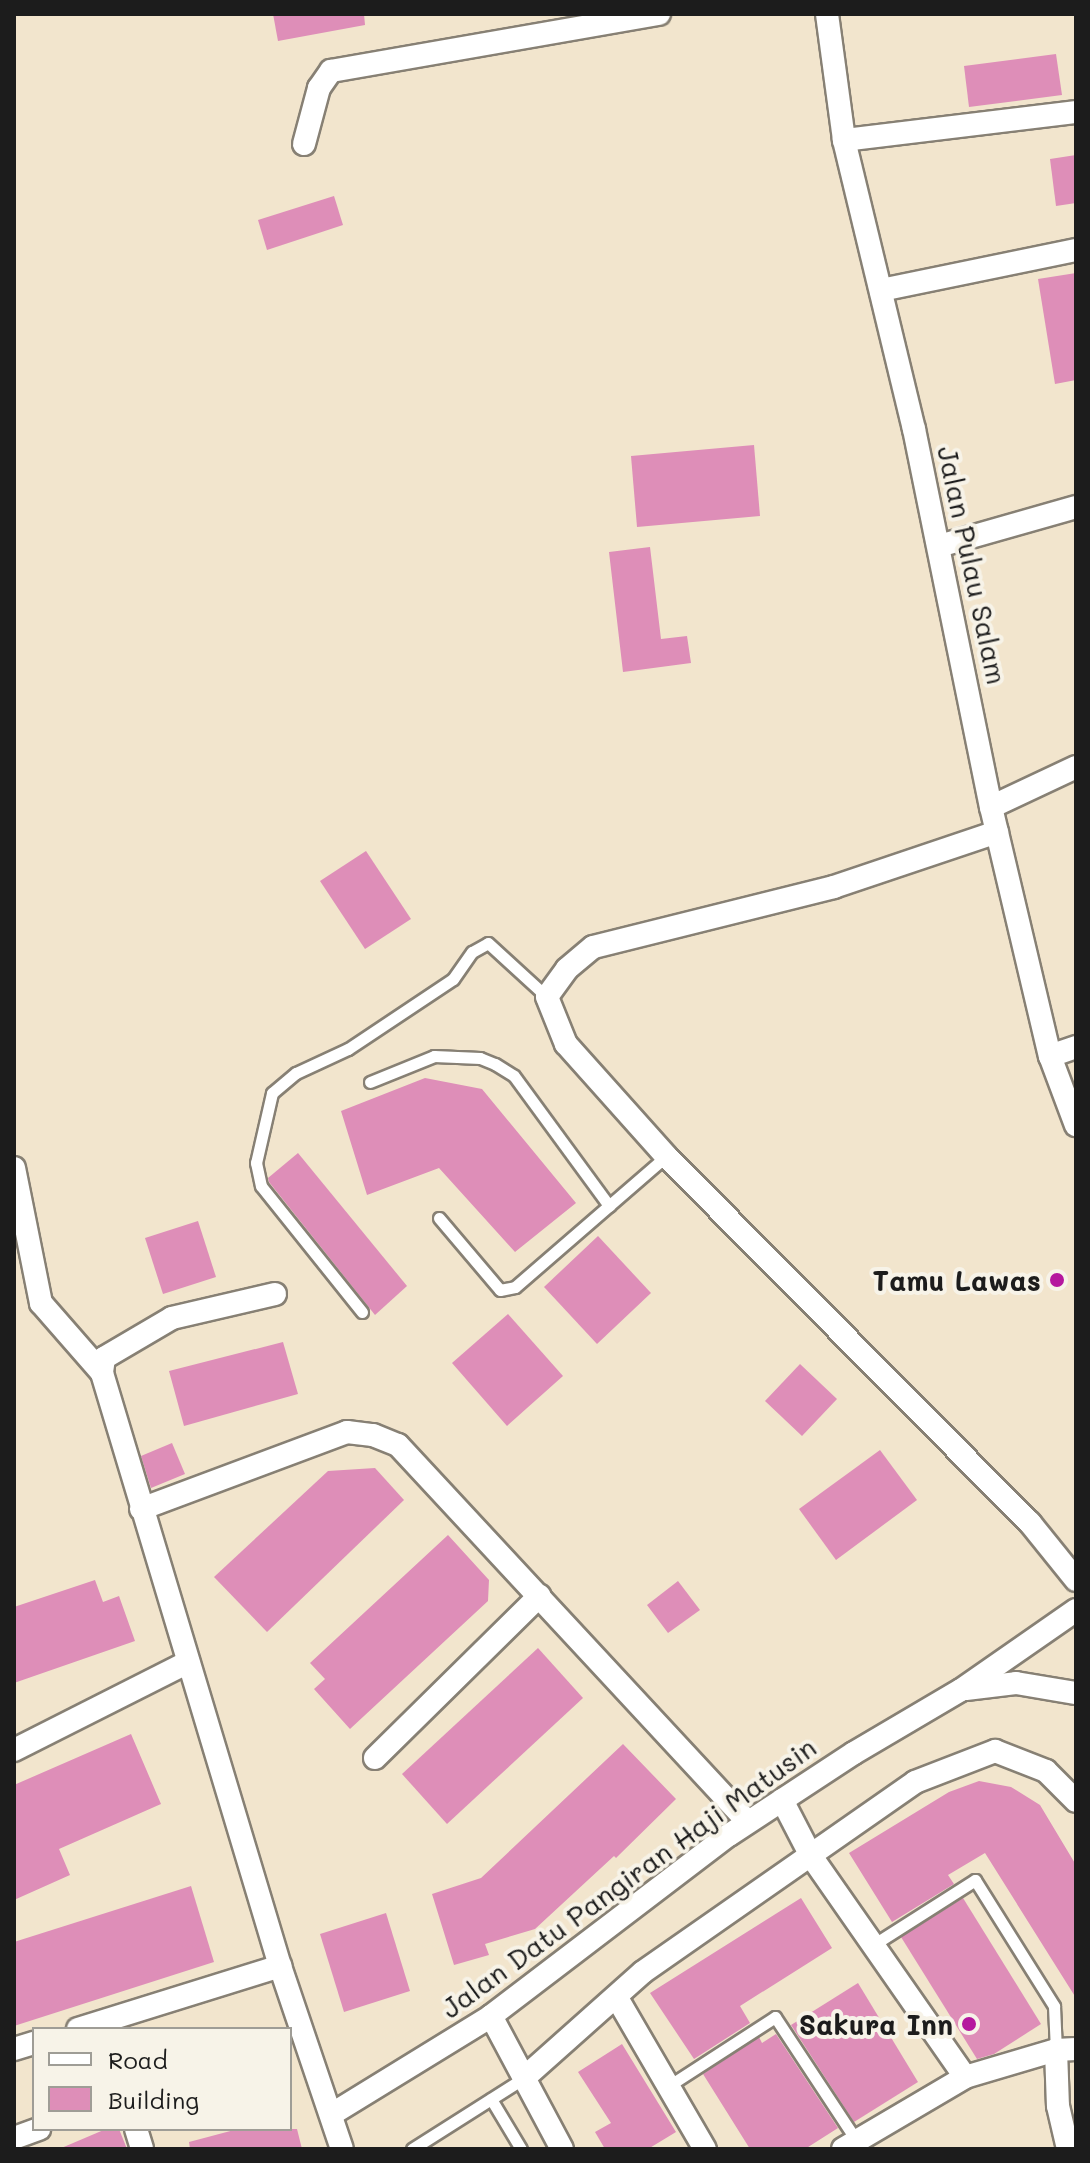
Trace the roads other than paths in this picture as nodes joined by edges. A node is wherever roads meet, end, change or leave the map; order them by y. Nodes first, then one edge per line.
1 (659, 14) edge
2 (827, 14) edge
3 (1076, 112) edge
4 (844, 140) junction
5 (304, 144) dead end
6 (1076, 250) edge
7 (881, 290) junction
8 (1076, 507) edge
9 (939, 546) junction
10 (1076, 767) edge
11 (991, 807) junction
12 (997, 832) junction
13 (547, 997) junction
14 (1076, 1047) edge
15 (1050, 1056) junction
16 (370, 1082) dead end
17 (1076, 1125) edge
18 (666, 1156) junction
19 (14, 1168) edge
20 (609, 1206) junction
21 (439, 1218) dead end
22 (275, 1294) dead end
23 (362, 1312) dead end
24 (102, 1373) junction
25 (141, 1509) junction
26 (1076, 1580) edge
27 (539, 1596) junction
28 (1076, 1610) edge
29 (188, 1662) junction
30 (961, 1690) junction
31 (1076, 1693) edge
32 (14, 1750) edge
33 (375, 1758) dead end
34 (782, 1800) junction
35 (1076, 1801) edge
36 (748, 1822) junction
37 (811, 1856) junction
38 (873, 1945) junction
39 (280, 1966) junction
40 (617, 1998) junction
41 (491, 2016) junction
42 (84, 2027) edge
43 (1066, 2050) edge
44 (965, 2077) junction
45 (524, 2078) junction
46 (670, 2085) junction
47 (491, 2099) junction
48 (332, 2114) junction
49 (33, 2131) edge
50 (14, 2138) edge
51 (850, 2144) edge
52 (342, 2149) edge
53 (412, 2149) edge
54 (521, 2149) edge
55 (562, 2149) edge
56 (705, 2149) edge
57 (1068, 2149) edge

1 - 5 street
2 - 4 street, Jalan Pulau Salam
3 - 4 street
4 - 7 street, Jalan Pulau Salam
6 - 7 street
7 - 9 street, Jalan Pulau Salam
8 - 9 street
9 - 11 street, Jalan Pulau Salam
10 - 11 street
11 - 12 street, Jalan Pulau Salam
12 - 13 street
12 - 15 street, Jalan Pulau Salam
13 - 18 street
13 - 23 lane
14 - 15 street
15 - 17 street, Jalan Pulau Salam
16 - 20 lane
18 - 20 lane
18 - 26 street
19 - 24 street
20 - 21 lane
22 - 24 street
24 - 25 street
25 - 27 street
25 - 29 street
27 - 33 street
27 - 36 street
28 - 30 street, Jalan Datu Pangiran Haji Matusin
29 - 32 street
29 - 39 street
30 - 31 street
30 - 34 street, Jalan Datu Pangiran Haji Matusin
34 - 36 street, Jalan Datu Pangiran Haji Matusin
34 - 37 street
35 - 37 street
36 - 41 street, Jalan Datu Pangiran Haji Matusin
37 - 38 street
37 - 40 street
38 - 43 lane
38 - 44 street
39 - 42 street
39 - 48 street
40 - 45 street
40 - 46 street
41 - 45 street
41 - 48 street, Jalan Datu Pangiran Haji Matusin
43 - 44 street
43 - 57 street
44 - 51 street
45 - 47 lane
45 - 55 street
46 - 51 lane
46 - 56 street
47 - 53 lane
47 - 54 lane
48 - 52 street
49 - 50 street

